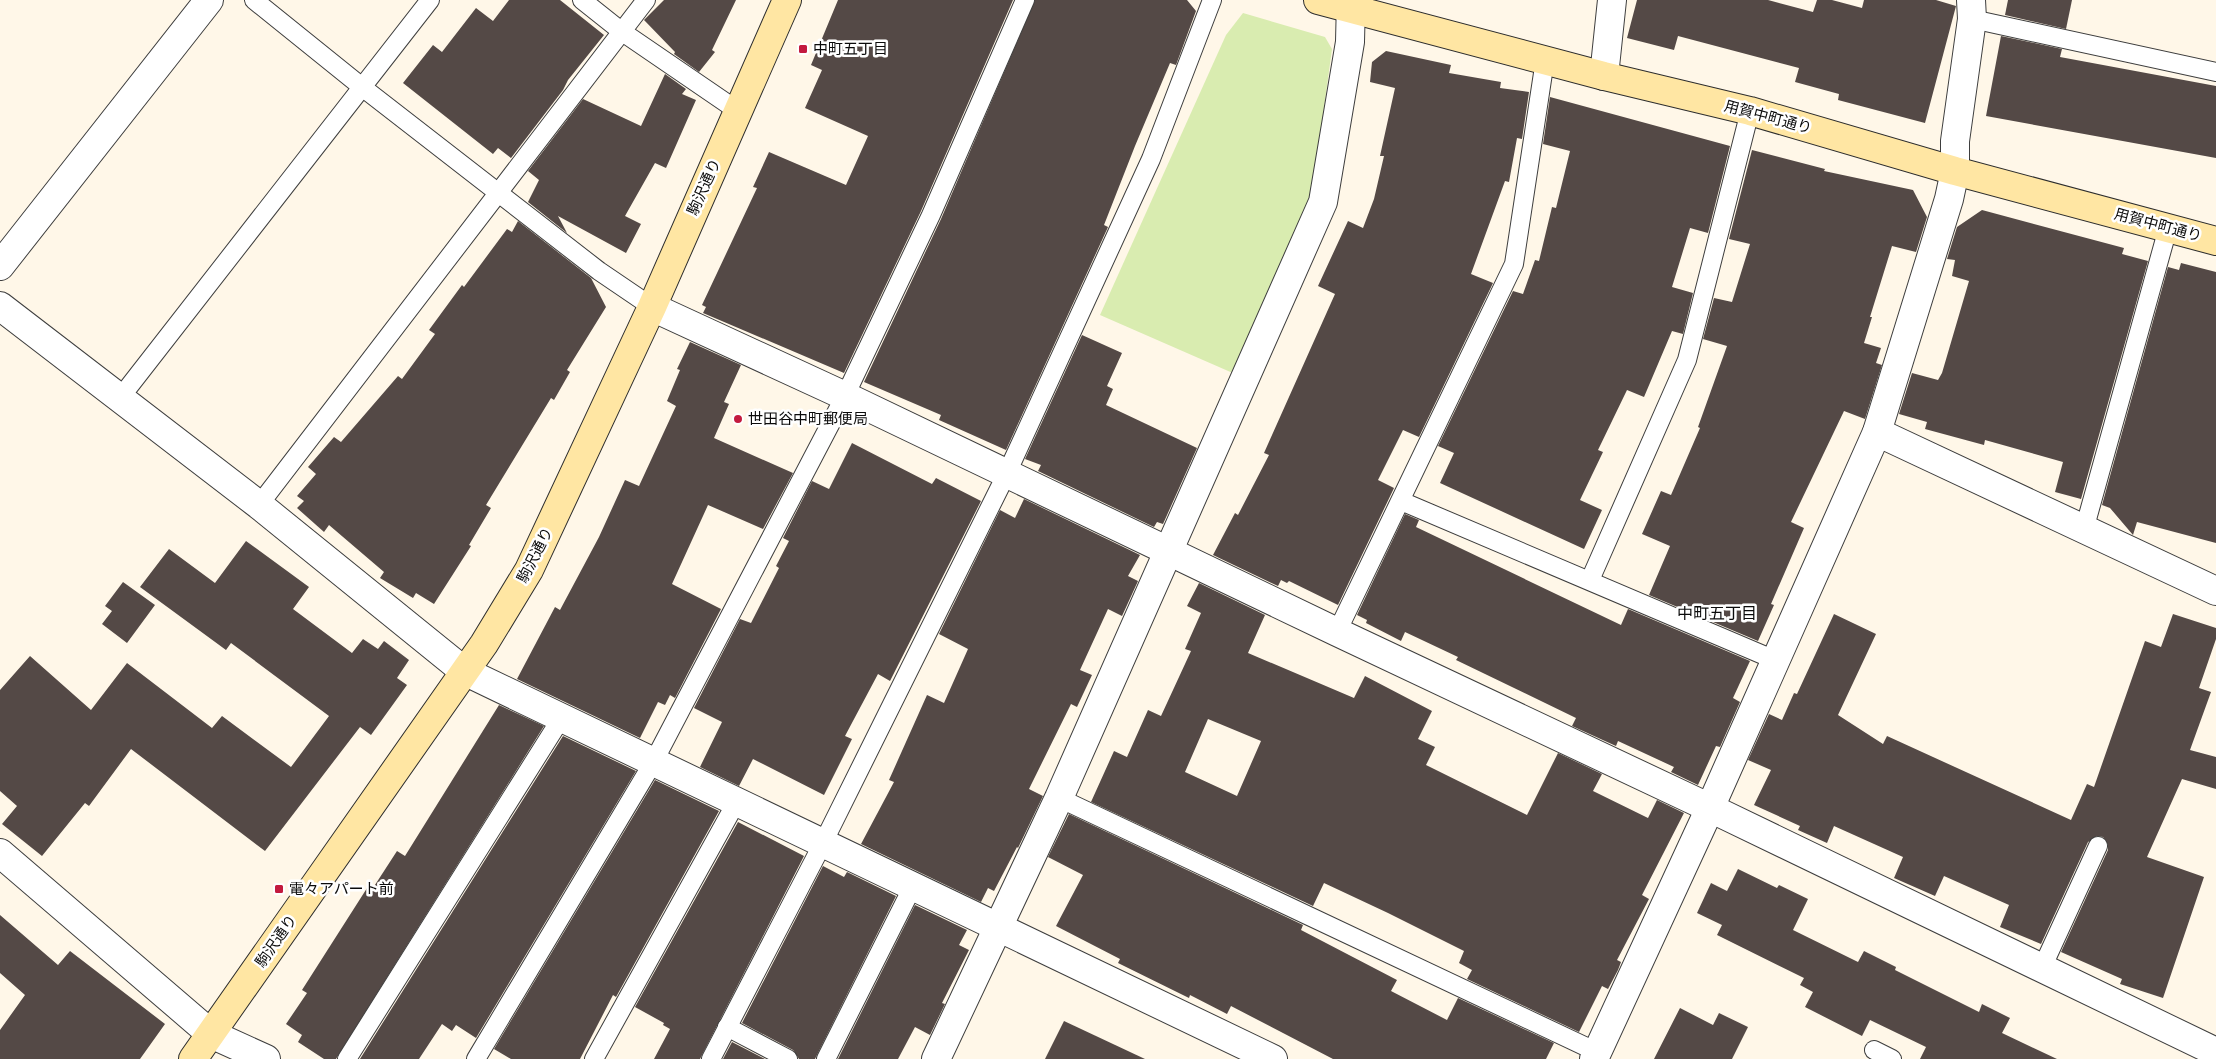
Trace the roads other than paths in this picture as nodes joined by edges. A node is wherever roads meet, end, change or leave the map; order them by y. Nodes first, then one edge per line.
1 (209, 0) edge
2 (254, 0) edge
3 (430, 0) edge
4 (582, 0) edge
5 (646, 0) edge
6 (787, 0) edge
7 (1025, 0) edge
8 (1212, 0) edge
9 (1318, 0) edge
10 (1612, 0) edge
11 (1351, 4) edge
12 (1972, 10) edge
13 (621, 31) junction
14 (1545, 60) junction
15 (2216, 72) edge
16 (1604, 76) junction
17 (362, 87) junction
18 (738, 111) junction
19 (1750, 112) junction
20 (1955, 171) junction
21 (500, 192) junction
22 (2168, 228) junction
23 (2216, 241) edge
24 (0, 266) edge
25 (0, 306) edge
26 (652, 306) junction
27 (845, 396) junction
28 (120, 398) junction
29 (1877, 432) junction
30 (1007, 473) junction
31 (1401, 501) junction
32 (259, 505) junction
33 (2084, 530) junction
34 (1170, 551) junction
35 (1590, 580) junction
36 (2216, 591) edge
37 (1337, 632) junction
38 (1775, 660) junction
39 (464, 670) junction
40 (562, 717) junction
41 (654, 761) junction
42 (1059, 798) junction
43 (737, 801) junction
44 (1710, 808) junction
45 (823, 842) junction
46 (2098, 846) dead end
47 (0, 853) edge
48 (913, 886) junction
49 (997, 926) junction
50 (2042, 968) junction
51 (728, 1027) junction
52 (211, 1034) junction
53 (1874, 1050) dead end
54 (2216, 1052) edge
55 (1595, 1056) edge
56 (194, 1059) edge
57 (266, 1059) edge
58 (347, 1059) edge
59 (476, 1059) edge
60 (594, 1059) edge
61 (711, 1059) edge
62 (788, 1059) edge
63 (826, 1059) edge
64 (936, 1059) edge
65 (1273, 1059) edge
66 (1892, 1059) edge

1 - 24 street
2 - 17 lane
3 - 17 lane
4 - 13 lane
5 - 13 lane
6 - 18 main road, 駒沢通り
7 - 27 lane
8 - 30 lane
9 - 11 main road, 用賀中町通り
10 - 16 street
11 - 14 main road, 用賀中町通り
11 - 34 street
12 - 15 lane
12 - 20 street
13 - 18 lane
13 - 21 lane
14 - 16 main road, 用賀中町通り
14 - 31 lane
16 - 19 main road, 用賀中町通り
17 - 21 lane
17 - 28 lane
18 - 26 main road, 駒沢通り
19 - 20 main road, 用賀中町通り
19 - 35 lane
20 - 22 main road, 用賀中町通り
20 - 29 street
21 - 26 lane
21 - 32 lane
22 - 23 main road, 用賀中町通り
22 - 33 lane
25 - 28 street
26 - 27 street
26 - 39 main road, 駒沢通り
27 - 30 street
27 - 41 lane
28 - 32 street
29 - 33 street
29 - 38 street
30 - 34 street
30 - 45 lane
31 - 35 lane
31 - 37 lane
32 - 39 street
33 - 36 street
34 - 37 street
34 - 42 street
35 - 38 lane
37 - 44 street
38 - 44 street
39 - 40 street
39 - 52 main road, 駒沢通り
40 - 41 street
40 - 58 lane
41 - 43 street
41 - 59 lane
42 - 49 street
42 - 55 lane
43 - 45 street
43 - 60 lane
44 - 50 street
44 - 55 street
45 - 48 street
45 - 51 lane
46 - 50 lane
47 - 52 street
48 - 49 street
48 - 63 lane
49 - 64 street
49 - 65 street
50 - 54 street
51 - 61 lane
51 - 62 lane
52 - 56 main road, 駒沢通り
52 - 57 street
53 - 66 lane

